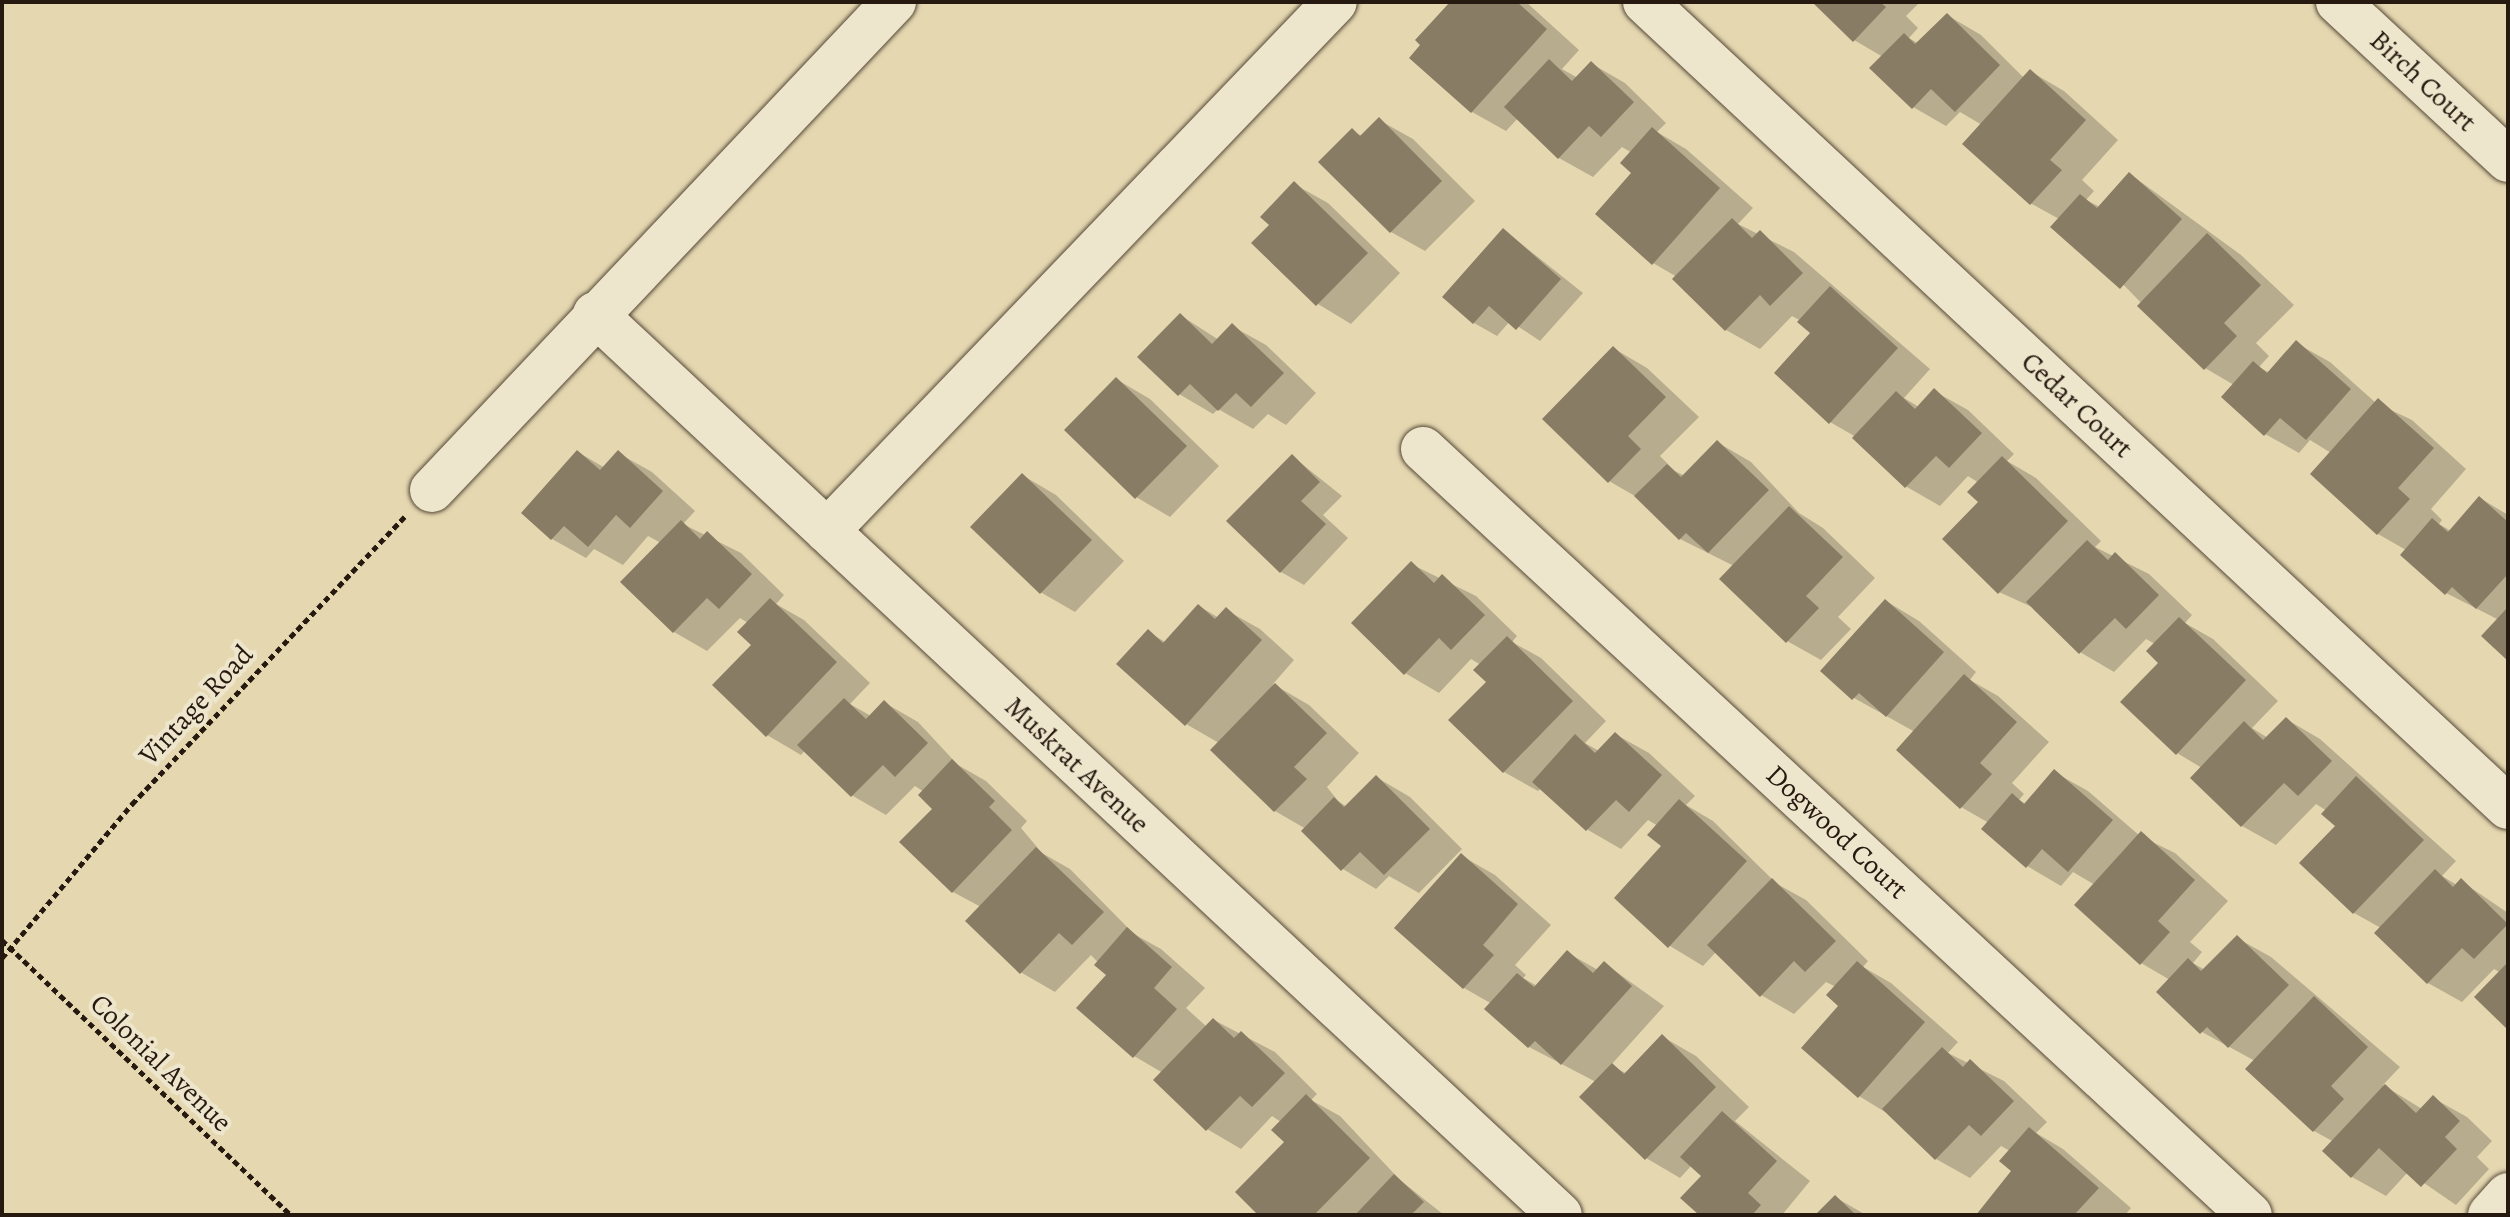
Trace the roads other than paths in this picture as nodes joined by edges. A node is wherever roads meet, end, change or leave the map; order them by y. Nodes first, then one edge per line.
1 (894, 2) edge
2 (1335, 2) edge
3 (1645, 2) edge
4 (2338, 2) edge
5 (2508, 160) edge
6 (595, 314) junction
7 (1423, 449) dead end
8 (432, 490) road end
9 (827, 531) junction
10 (2508, 807) edge
11 (2508, 1195) edge
12 (1560, 1215) edge
13 (2250, 1215) edge
14 (2490, 1215) edge

1 - 6 street
2 - 9 street
3 - 10 street, Cedar Court
4 - 5 street, Birch Court
6 - 8 street
6 - 9 street, Muskrat Avenue
7 - 13 street, Dogwood Court
9 - 12 street, Muskrat Avenue
11 - 14 street

